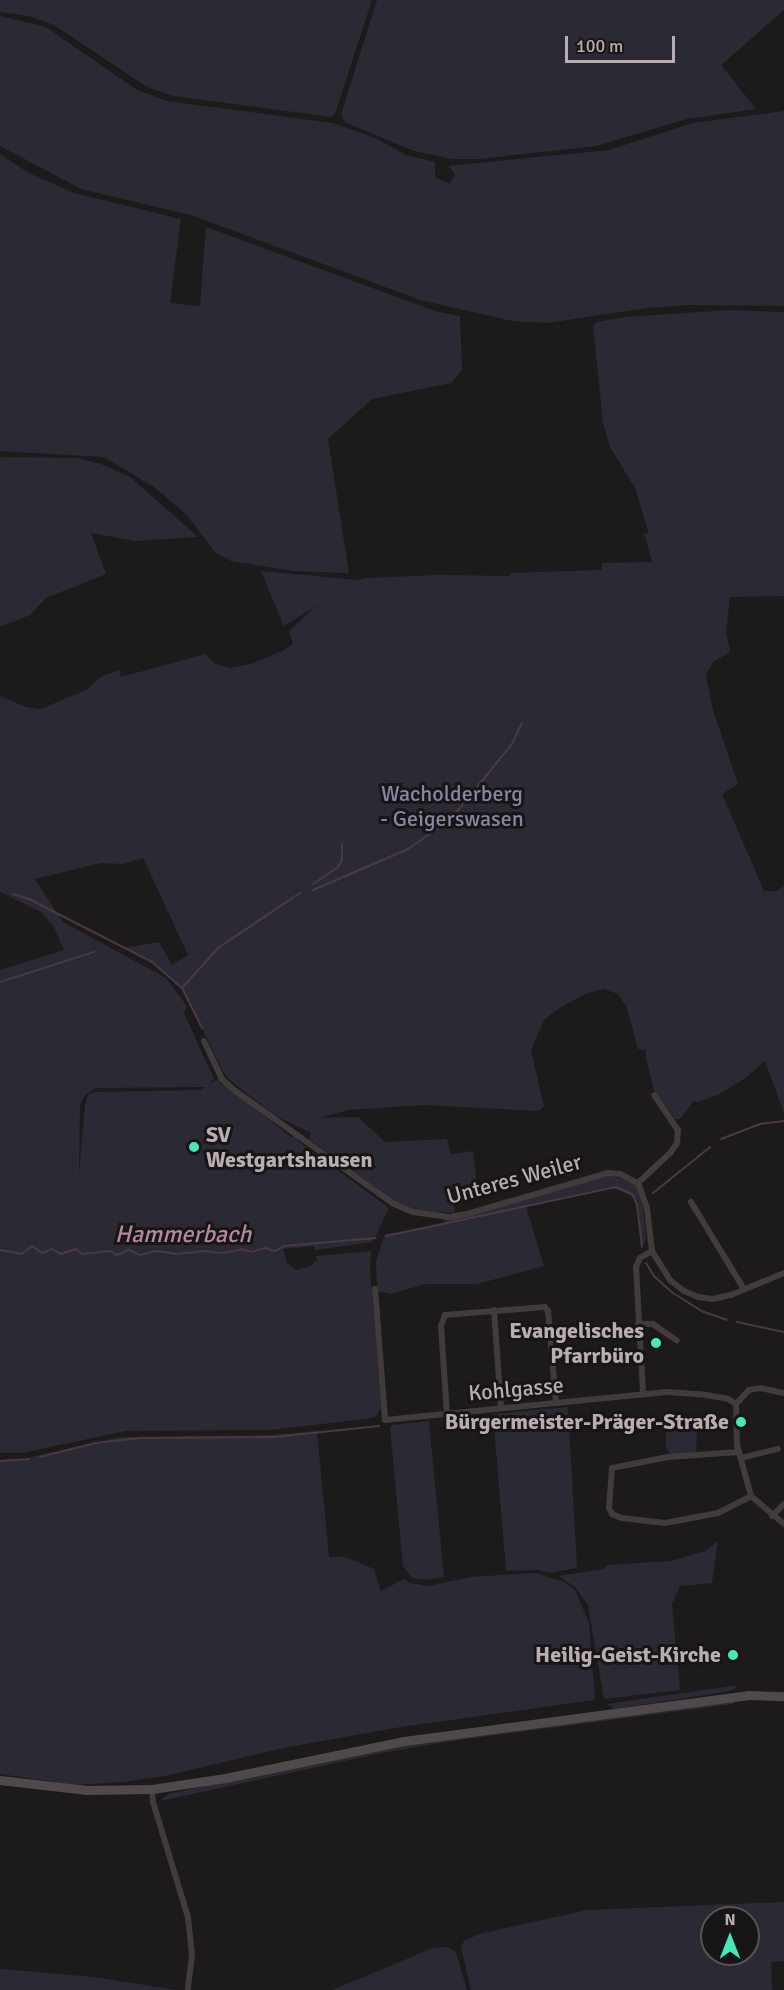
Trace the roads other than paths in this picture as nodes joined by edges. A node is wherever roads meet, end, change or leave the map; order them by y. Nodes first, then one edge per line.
1 (204, 1041) dead end
2 (654, 1095) dead end
3 (638, 1183) junction
4 (691, 1202) dead end
5 (652, 1251) junction
6 (784, 1273) edge
7 (375, 1289) dead end
8 (744, 1289) junction
9 (494, 1310) junction
10 (638, 1324) junction
11 (677, 1341) dead end
12 (784, 1393) edge
13 (644, 1394) junction
14 (556, 1403) junction
15 (736, 1404) junction
16 (501, 1408) junction
17 (447, 1414) junction
18 (778, 1449) dead end
19 (740, 1455) junction
20 (752, 1496) junction
21 (784, 1503) edge
22 (772, 1516) junction
23 (784, 1524) edge
24 (784, 1696) edge
25 (0, 1780) edge
26 (152, 1789) junction
27 (188, 1990) edge

1 - 3 street, Unteres Weiler
2 - 3 street
3 - 5 street
4 - 8 street
5 - 8 street
5 - 10 street
6 - 8 street
7 - 17 street, Kohlgasse
9 - 14 street
9 - 16 street
9 - 17 street
10 - 11 street
10 - 13 street
12 - 15 street
13 - 14 street, Kohlgasse
13 - 15 street, Kohlgasse
14 - 16 street, Kohlgasse
15 - 19 street
16 - 17 street, Kohlgasse
18 - 19 street
19 - 20 street
19 - 20 street
20 - 22 street
21 - 22 street
22 - 23 street
24 - 26 main road
25 - 26 main road
26 - 27 street

